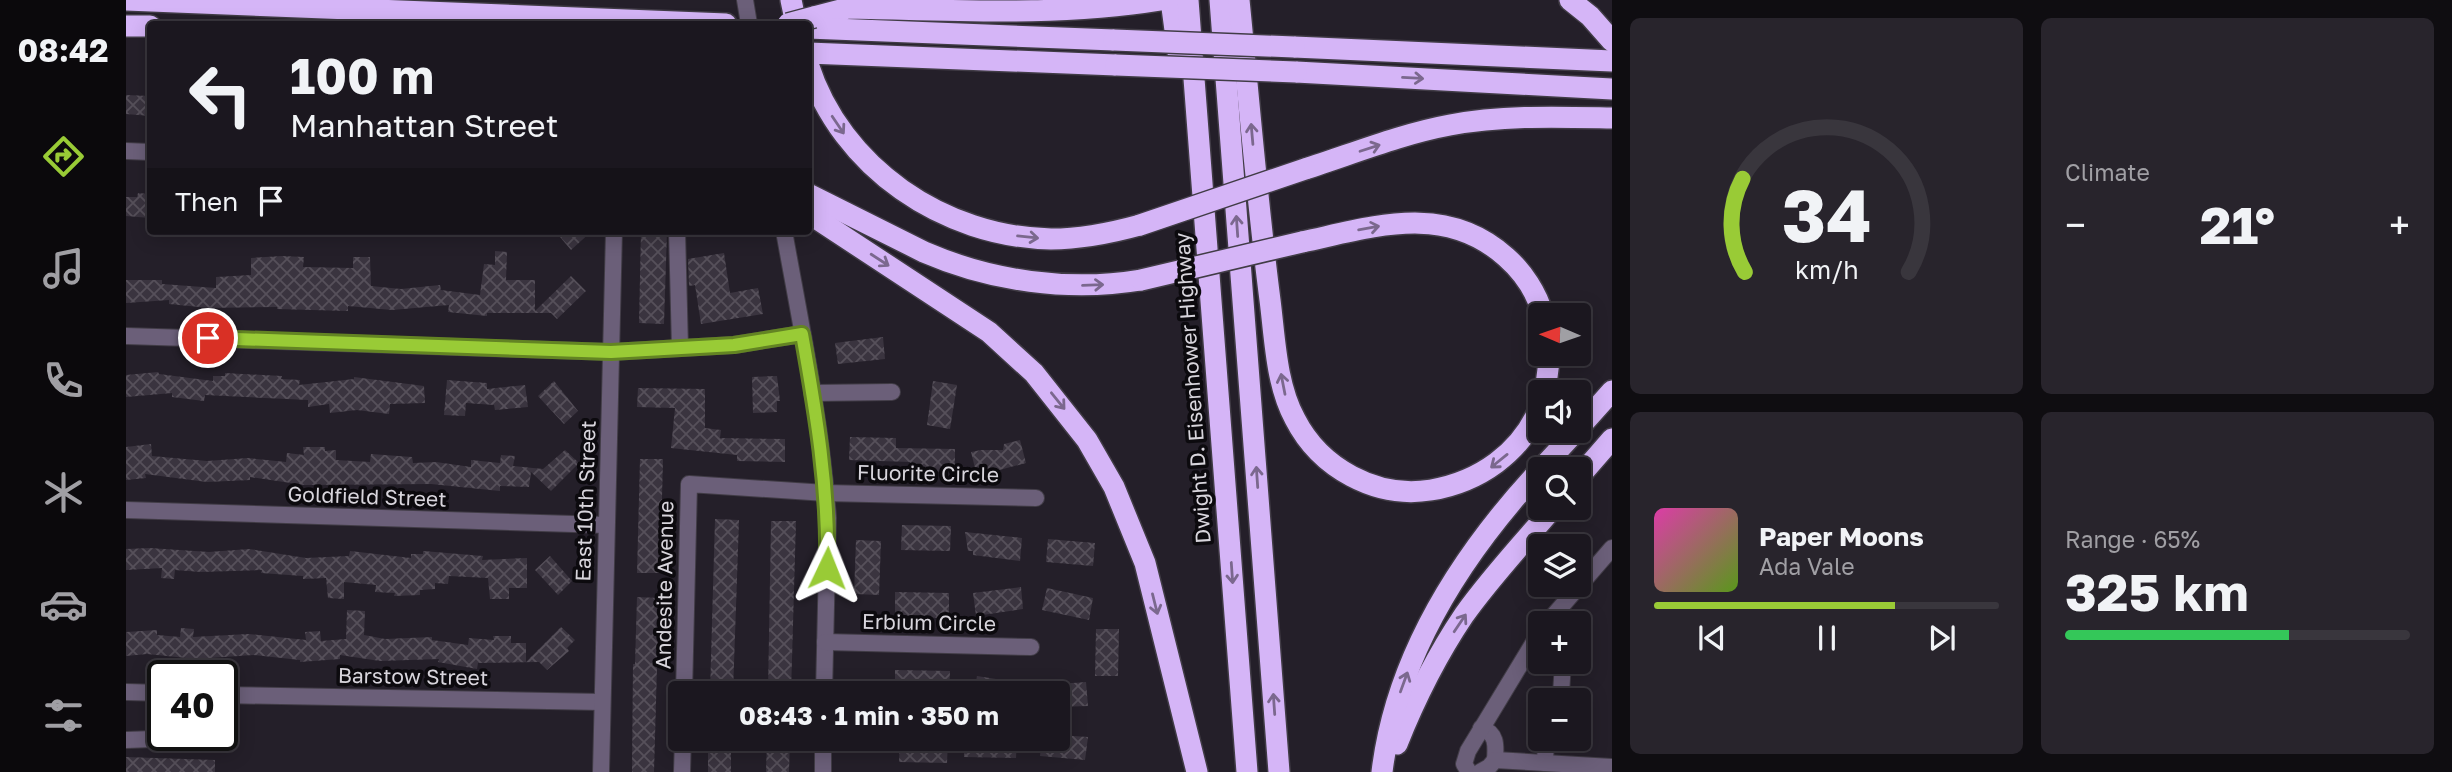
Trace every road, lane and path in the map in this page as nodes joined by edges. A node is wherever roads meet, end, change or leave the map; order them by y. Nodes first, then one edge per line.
1 (126, 0) edge
2 (156, 0) edge
3 (745, 0) edge
4 (791, 0) edge
5 (1161, 0) edge
6 (1171, 0) edge
7 (1188, 0) edge
8 (1220, 0) edge
9 (1239, 0) edge
10 (1570, 0) edge
11 (145, 1) edge
12 (846, 18) junction
13 (647, 21) edge
14 (748, 21) edge
15 (795, 21) edge
16 (812, 22) edge
17 (812, 27) edge
18 (1612, 41) edge
19 (812, 53) edge
20 (1612, 61) edge
21 (812, 73) edge
22 (1612, 89) edge
23 (1609, 118) edge
24 (126, 151) edge
25 (147, 152) edge
26 (1202, 184) junction
27 (815, 208) edge
28 (614, 235) edge
29 (677, 235) edge
30 (785, 235) edge
31 (1538, 303) edge
32 (802, 334) junction
33 (126, 336) edge
34 (680, 348) junction
35 (611, 352) junction
36 (1612, 391) edge
37 (892, 392) dead end
38 (813, 393) junction
39 (1591, 415) edge
40 (1528, 429) edge
41 (1612, 439) edge
42 (1566, 443) edge
43 (1553, 457) edge
44 (1591, 463) edge
45 (694, 484) joint
46 (1528, 485) edge
47 (826, 493) junction
48 (1036, 498) dead end
49 (126, 510) edge
50 (1543, 520) edge
51 (606, 525) junction
52 (1612, 548) edge
53 (1557, 611) edge
54 (825, 642) junction
55 (1031, 647) dead end
56 (1528, 652) edge
57 (684, 681) edge
58 (824, 681) edge
59 (126, 692) edge
60 (147, 693) edge
61 (238, 695) edge
62 (603, 702) junction
63 (1481, 728) junction
64 (147, 739) edge
65 (126, 740) edge
66 (683, 751) edge
67 (823, 751) edge
68 (1545, 751) edge
69 (1495, 760) junction
70 (1545, 763) junction
71 (1612, 767) edge
72 (601, 772) edge
73 (682, 772) edge
74 (823, 772) edge
75 (1197, 772) edge
76 (1247, 772) edge
77 (1279, 772) edge
78 (1385, 772) edge
79 (1469, 772) edge
80 (1480, 772) edge

1 - 11 highway
2 - 11 highway
3 - 14 street
4 - 15 highway
5 - 12 highway
6 - 26 highway
7 - 26 highway, Dwight D. Eisenhower Highway
77 -> 8 highway
40 -> 9 highway
10 - 18 highway
11 - 13 highway
12 - 16 highway, bridge
12 - 17 highway
12 - 20 highway, bridge
19 -> 22 highway, bridge
21 -> 23 highway, bridge
24 - 25 street
26 -> 76 highway, Dwight D. Eisenhower Highway
27 -> 31 highway, bridge
27 -> 75 highway
28 - 35 street, East 10th Street
29 - 34 street
30 - 32 street
32 - 34 street
32 - 38 street
33 - 35 street
34 - 35 street
35 - 51 street, East 10th Street
36 - 39 highway
37 - 38 street
38 - 47 street
41 - 44 highway
42 - 43 highway
45 - 47 street, Fluorite Circle
45 - 57 street, Andesite Avenue
78 -> 46 highway
47 - 48 street, Fluorite Circle
47 - 54 street
49 - 51 street, Goldfield Street
78 -> 50 highway
51 - 62 street, East 10th Street
52 - 53 street
54 - 55 street, Erbium Circle
54 - 58 street
56 - 63 street
59 - 60 street
61 - 62 street, Barstow Street
62 - 72 street, East 10th Street
63 - 69 street
63 - 79 street
64 - 65 street
66 - 73 street
67 - 74 street
68 - 70 street
69 - 70 street
69 - 80 street
70 - 71 street

